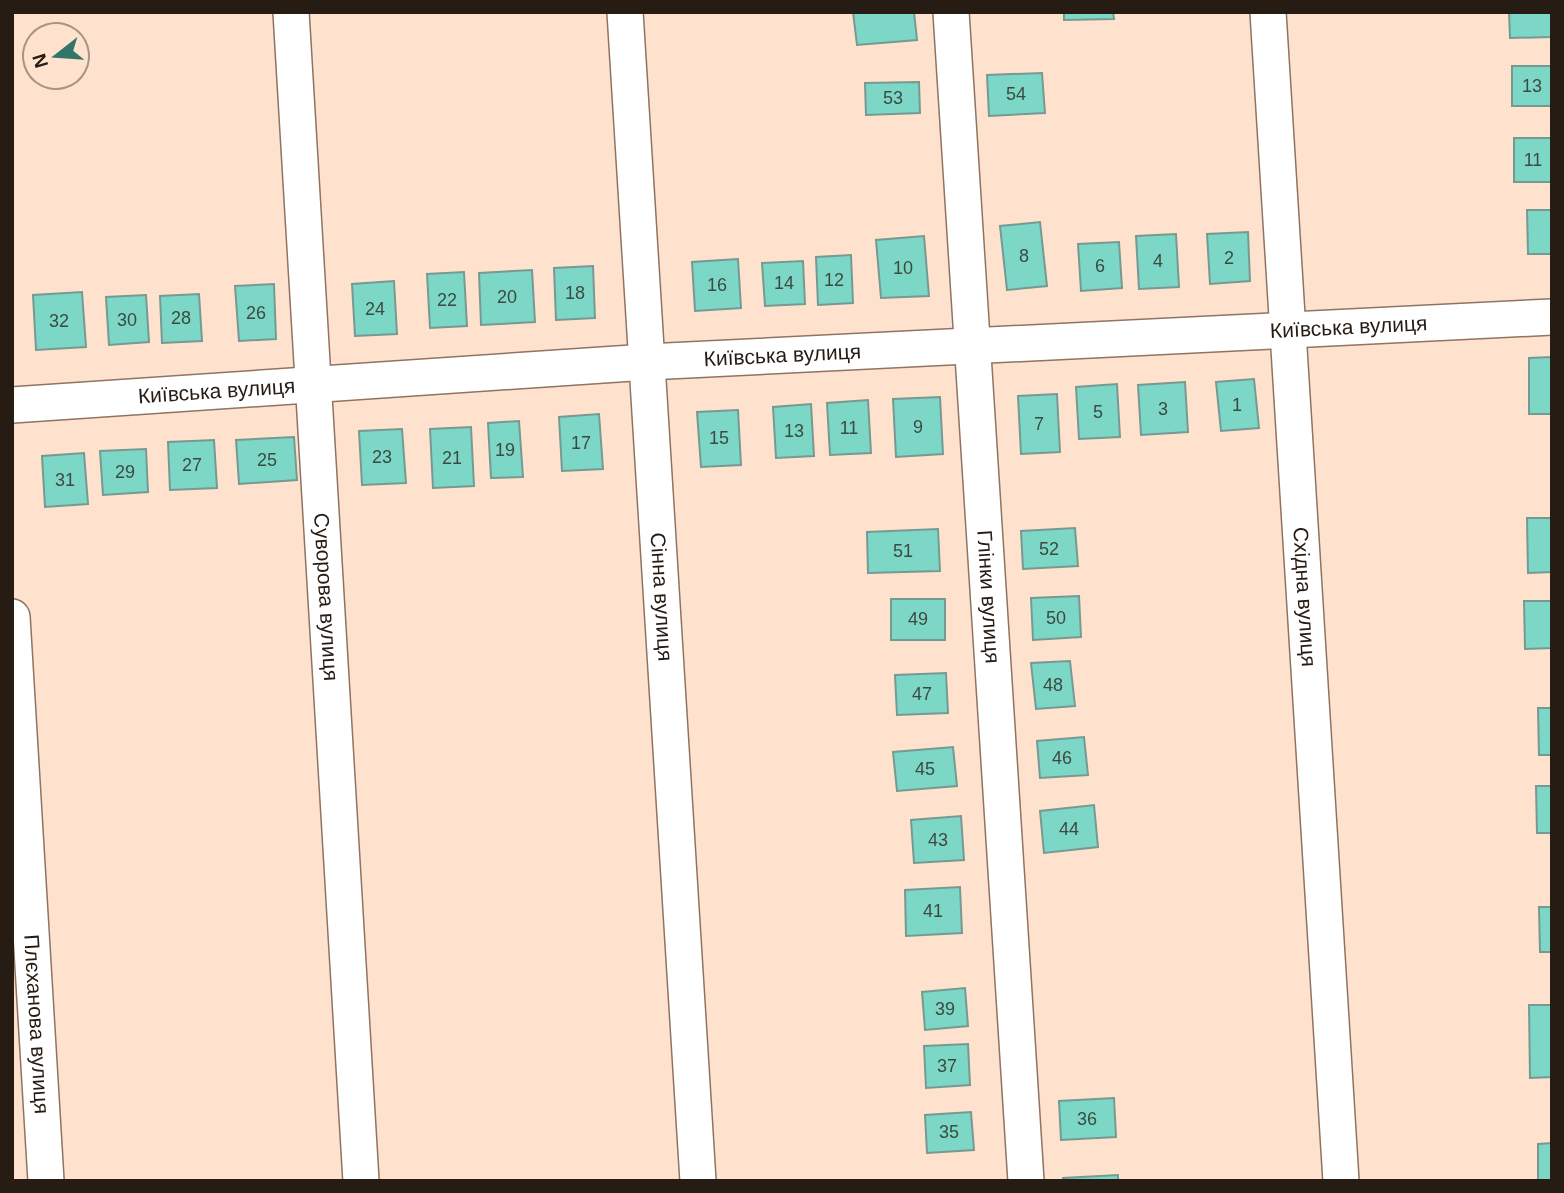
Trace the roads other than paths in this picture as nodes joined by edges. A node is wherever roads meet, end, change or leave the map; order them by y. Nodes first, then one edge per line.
1 (291, 12) edge
2 (625, 12) edge
3 (951, 12) edge
4 (1268, 12) edge
5 (1552, 317) edge
6 (1288, 332) junction
7 (972, 345) junction
8 (647, 362) junction
9 (314, 385) junction
10 (12, 405) edge
11 (12, 617) edge
12 (47, 1181) edge
13 (361, 1181) edge
14 (698, 1181) edge
15 (1026, 1181) edge
16 (1341, 1181) edge

1 - 9 street, Суворова вулиця
2 - 8 street, Сінна вулиця
3 - 7 street, Глінки вулиця
4 - 6 street, Східна вулиця
5 - 6 street, Київська вулиця
6 - 7 street, Київська вулиця
6 - 16 street, Східна вулиця
7 - 8 street, Київська вулиця
7 - 15 street, Глінки вулиця
8 - 9 street, Київська вулиця
8 - 14 street, Сінна вулиця
9 - 10 street, Київська вулиця
9 - 13 street, Суворова вулиця
11 - 12 street, Плєханова вулиця

